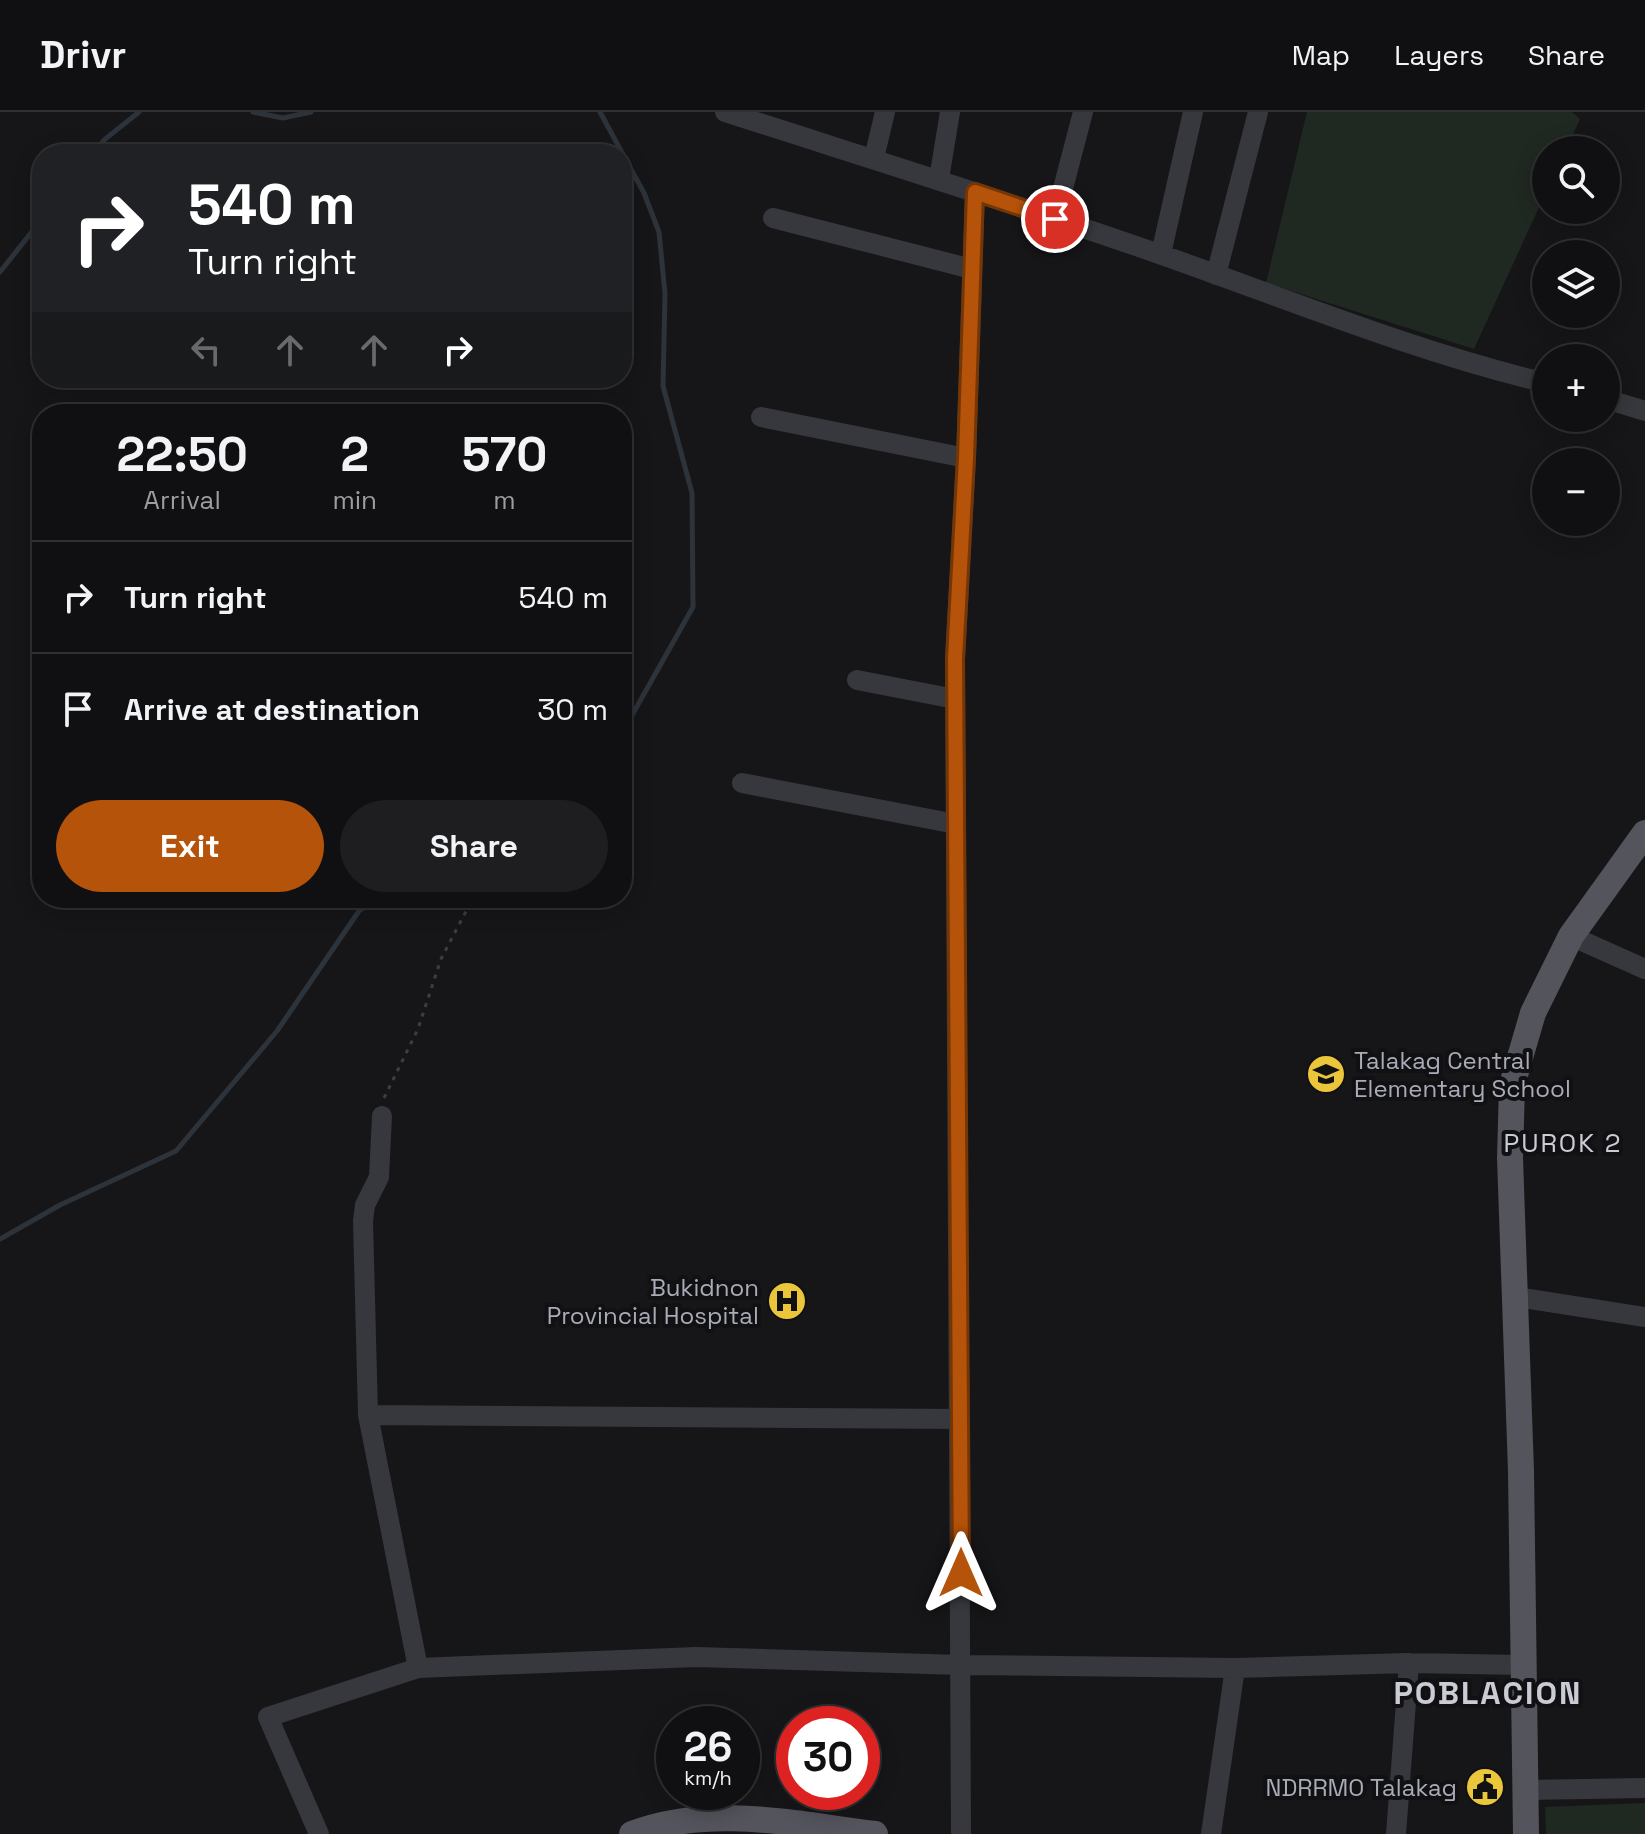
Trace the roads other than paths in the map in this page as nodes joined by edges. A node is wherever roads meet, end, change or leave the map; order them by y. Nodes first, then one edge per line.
1 (725, 112) edge
2 (885, 112) edge
3 (950, 112) edge
4 (1083, 112) edge
5 (1193, 112) edge
6 (1258, 112) edge
7 (762, 118) edge
8 (874, 158) junction
9 (939, 179) junction
10 (975, 192) junction
11 (773, 218) dead end
12 (1055, 219) junction
13 (1161, 254) junction
14 (972, 269) junction
15 (1216, 275) junction
16 (1532, 379) edge
17 (1620, 403) edge
18 (1645, 411) edge
19 (761, 417) dead end
20 (966, 458) junction
21 (857, 680) dead end
22 (955, 699) junction
23 (742, 783) dead end
24 (956, 824) junction
25 (1645, 833) edge
26 (1571, 936) junction
27 (1645, 969) edge
28 (382, 1116) road end
29 (1516, 1297) junction
30 (1645, 1317) edge
31 (368, 1415) junction
32 (960, 1419) junction
33 (1409, 1663) junction
34 (961, 1665) junction
35 (1523, 1665) junction
36 (418, 1668) junction
37 (1235, 1668) junction
38 (1645, 1788) edge
39 (1525, 1790) junction
40 (319, 1834) edge
41 (632, 1834) edge
42 (875, 1834) edge
43 (961, 1834) edge
44 (1211, 1834) edge
45 (1396, 1834) edge
46 (1526, 1834) edge

1 - 7 street
2 - 8 street
3 - 9 street
4 - 12 street
5 - 13 street
6 - 15 street
7 - 8 street
8 - 9 street
9 - 10 street
10 - 12 street
10 - 14 street
11 - 14 street
12 - 13 street
13 - 15 street
14 - 20 street
15 - 16 street
17 - 18 street
19 - 20 street
20 - 22 street
21 - 22 street
22 - 24 street
23 - 24 street
24 - 32 street
25 - 26 main road
26 - 27 street
26 - 29 main road
28 - 31 street
29 - 30 street
29 - 35 main road
31 - 32 street
31 - 36 street
32 - 34 street
33 - 35 street
33 - 37 street
33 - 45 street
34 - 36 street
34 - 37 street
34 - 43 street
35 - 39 main road
36 - 40 street
37 - 44 street
38 - 39 street
39 - 46 main road
41 - 42 main road

